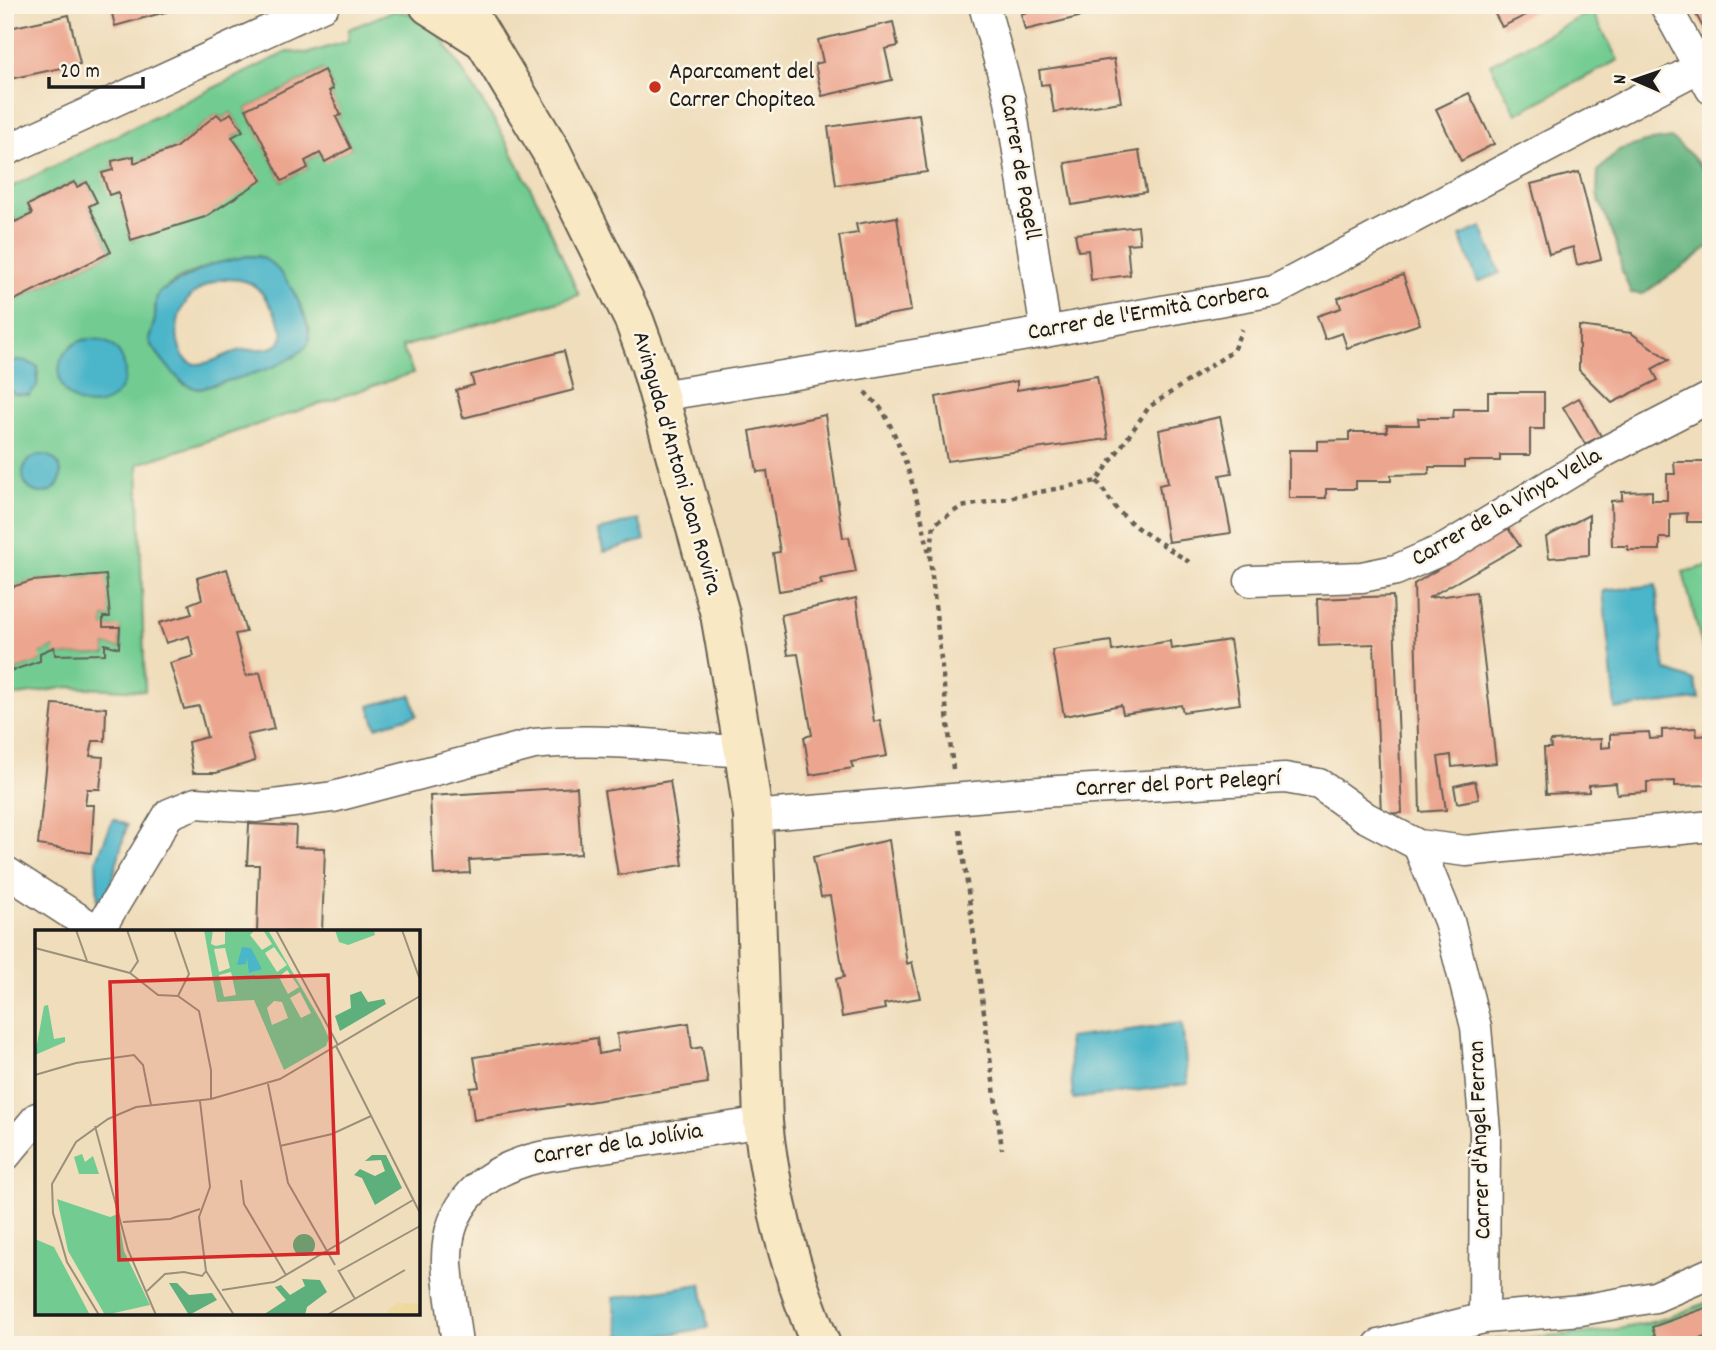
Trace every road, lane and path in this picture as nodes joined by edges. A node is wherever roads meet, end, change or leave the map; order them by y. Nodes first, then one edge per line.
1 (324, 5) edge
2 (429, 5) edge
3 (463, 5) edge
4 (984, 5) edge
5 (1665, 5) edge
6 (484, 40) junction
7 (1707, 73) edge
8 (5, 151) edge
9 (1274, 291) junction
10 (1046, 332) junction
11 (839, 367) junction
12 (659, 396) junction
13 (1711, 397) edge
14 (1097, 481) junction
15 (930, 558) junction
16 (1189, 562) dead end
17 (1250, 581) dead end
18 (744, 752) junction
19 (956, 798) junction
20 (753, 816) junction
21 (1711, 826) edge
22 (1418, 845) junction
23 (5, 872) edge
24 (97, 930) edge
25 (100, 930) edge
26 (35, 1120) edge
27 (763, 1122) junction
28 (1002, 1149) dead end
29 (5, 1156) edge
30 (1711, 1273) edge
31 (1484, 1318) junction
32 (457, 1345) edge
33 (821, 1345) edge
34 (1379, 1345) edge

1 - 8 street
2 - 6 street
3 - 6 street, Avinguda d'Antoni Joan Rovira
4 - 10 street, Carrer de Pagell
5 - 7 street
6 - 12 street, Avinguda d'Antoni Joan Rovira
7 - 9 street, Carrer de l'Ermità Corbera
9 - 10 street, Carrer de l'Ermità Corbera
9 - 14 path
10 - 11 street, Carrer de l'Ermità Corbera
11 - 12 street, Carrer de l'Ermità Corbera
11 - 15 path
12 - 18 street, Avinguda d'Antoni Joan Rovira
13 - 17 street, Carrer de la Vinya Vella
14 - 15 path
14 - 16 path
15 - 19 path
18 - 20 street, Avinguda d'Antoni Joan Rovira
18 - 25 street
19 - 20 street, Carrer del Port Pelegrí
19 - 22 street, Carrer del Port Pelegrí
19 - 28 path
20 - 27 street, Avinguda d'Antoni Joan Rovira
21 - 22 street, Carrer del Port Pelegrí
22 - 31 street, Carrer d'Àngel Ferran
23 - 24 street
26 - 29 street
27 - 32 street, Carrer de la Jolívia
27 - 33 street, Avinguda d'Antoni Joan Rovira
30 - 31 street
31 - 34 street

